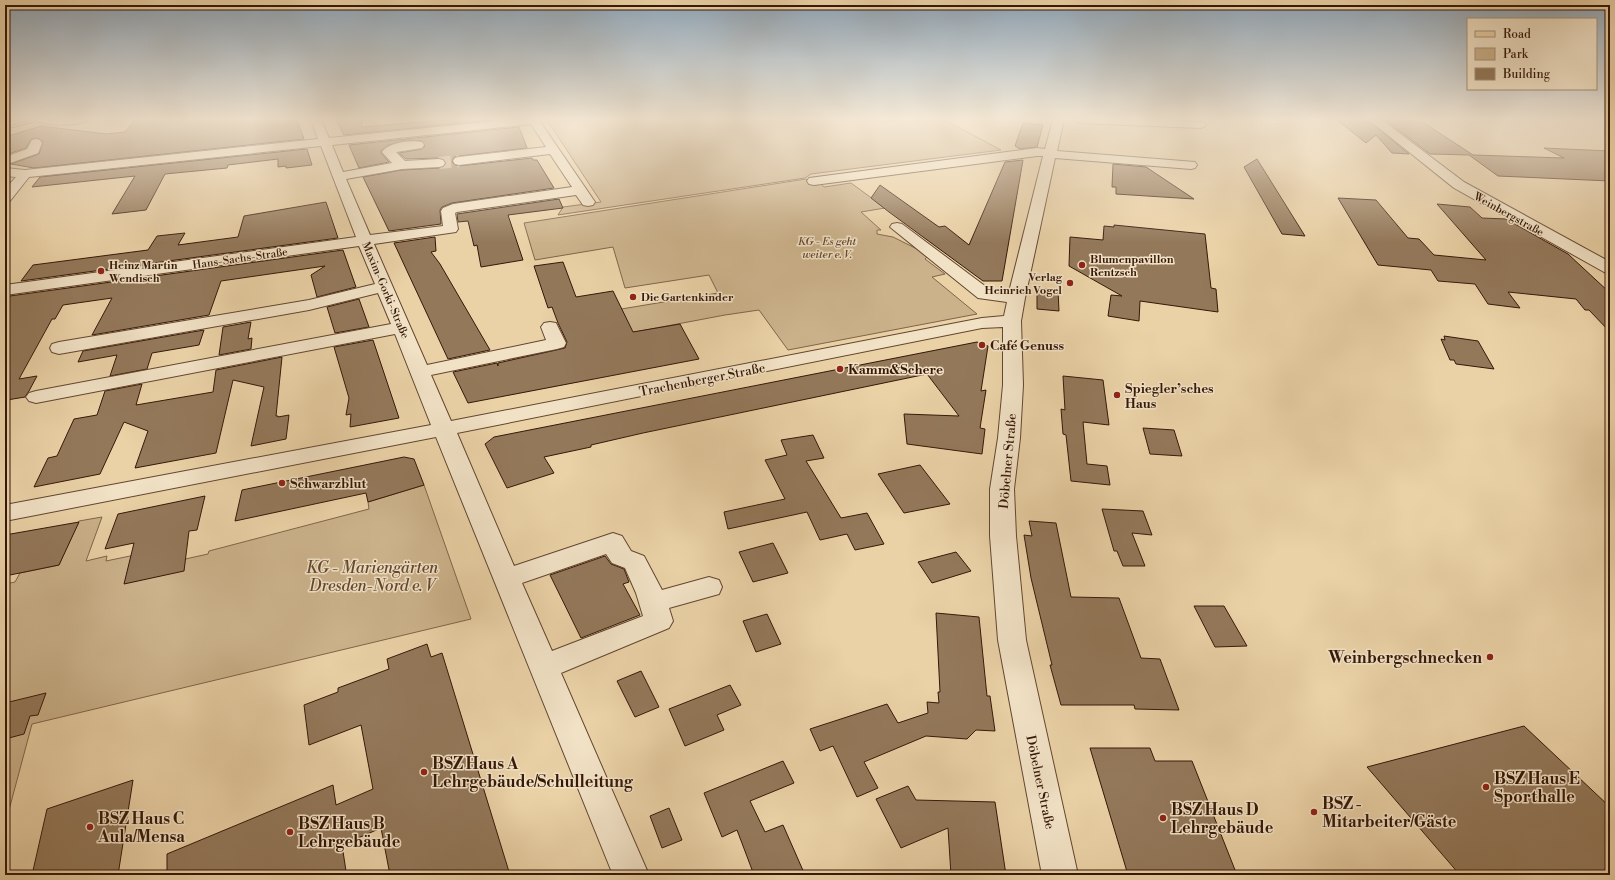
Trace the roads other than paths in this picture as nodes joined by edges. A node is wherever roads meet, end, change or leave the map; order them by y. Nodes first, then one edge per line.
1 (147, 161) edge
2 (334, 161) edge
3 (398, 161) edge
4 (561, 161) edge
5 (967, 161) edge
6 (1048, 161) edge
7 (1145, 161) edge
8 (1430, 161) edge
9 (439, 163) tunnel mouth
10 (402, 165) junction
11 (1191, 165) dead end
12 (5, 172) edge
13 (25, 174) junction
14 (340, 176) junction
15 (814, 181) dead end
16 (5, 198) edge
17 (897, 227) dead end
18 (365, 241) junction
19 (1610, 269) edge
20 (385, 286) junction
21 (5, 290) edge
22 (1014, 309) junction
23 (402, 327) junction
24 (550, 327) dead end
25 (59, 348) dead end
26 (420, 372) junction
27 (36, 397) dead end
28 (445, 429) junction
29 (5, 513) edge
30 (507, 578) junction
31 (709, 587) dead end
32 (653, 602) junction
33 (544, 667) junction
34 (631, 875) edge
35 (1060, 875) edge

1 - 13 street
2 - 14 street, Maxim-Gorki-Straße
3 - 10 street
4 - 18 street, Hans-Sachs-Straße
5 - 15 street
6 - 22 street, Döbelner Straße
7 - 11 street
8 - 19 street, Weinbergstraße
9 - 10 street
10 - 14 street
12 - 13 street
13 - 16 street
14 - 18 street, Maxim-Gorki-Straße
17 - 22 street
18 - 20 street, Maxim-Gorki-Straße
18 - 21 street, Hans-Sachs-Straße
20 - 23 street, Maxim-Gorki-Straße
20 - 25 street
22 - 28 street, Trachenberger Straße
22 - 35 street, Döbelner Straße
23 - 26 street, Maxim-Gorki-Straße
23 - 27 street
24 - 26 street
26 - 28 street, Maxim-Gorki-Straße
28 - 29 street, Trachenberger Straße
28 - 30 street, Maxim-Gorki-Straße
30 - 32 street
30 - 33 street, Maxim-Gorki-Straße
31 - 32 street
32 - 33 street
33 - 34 street, Maxim-Gorki-Straße

